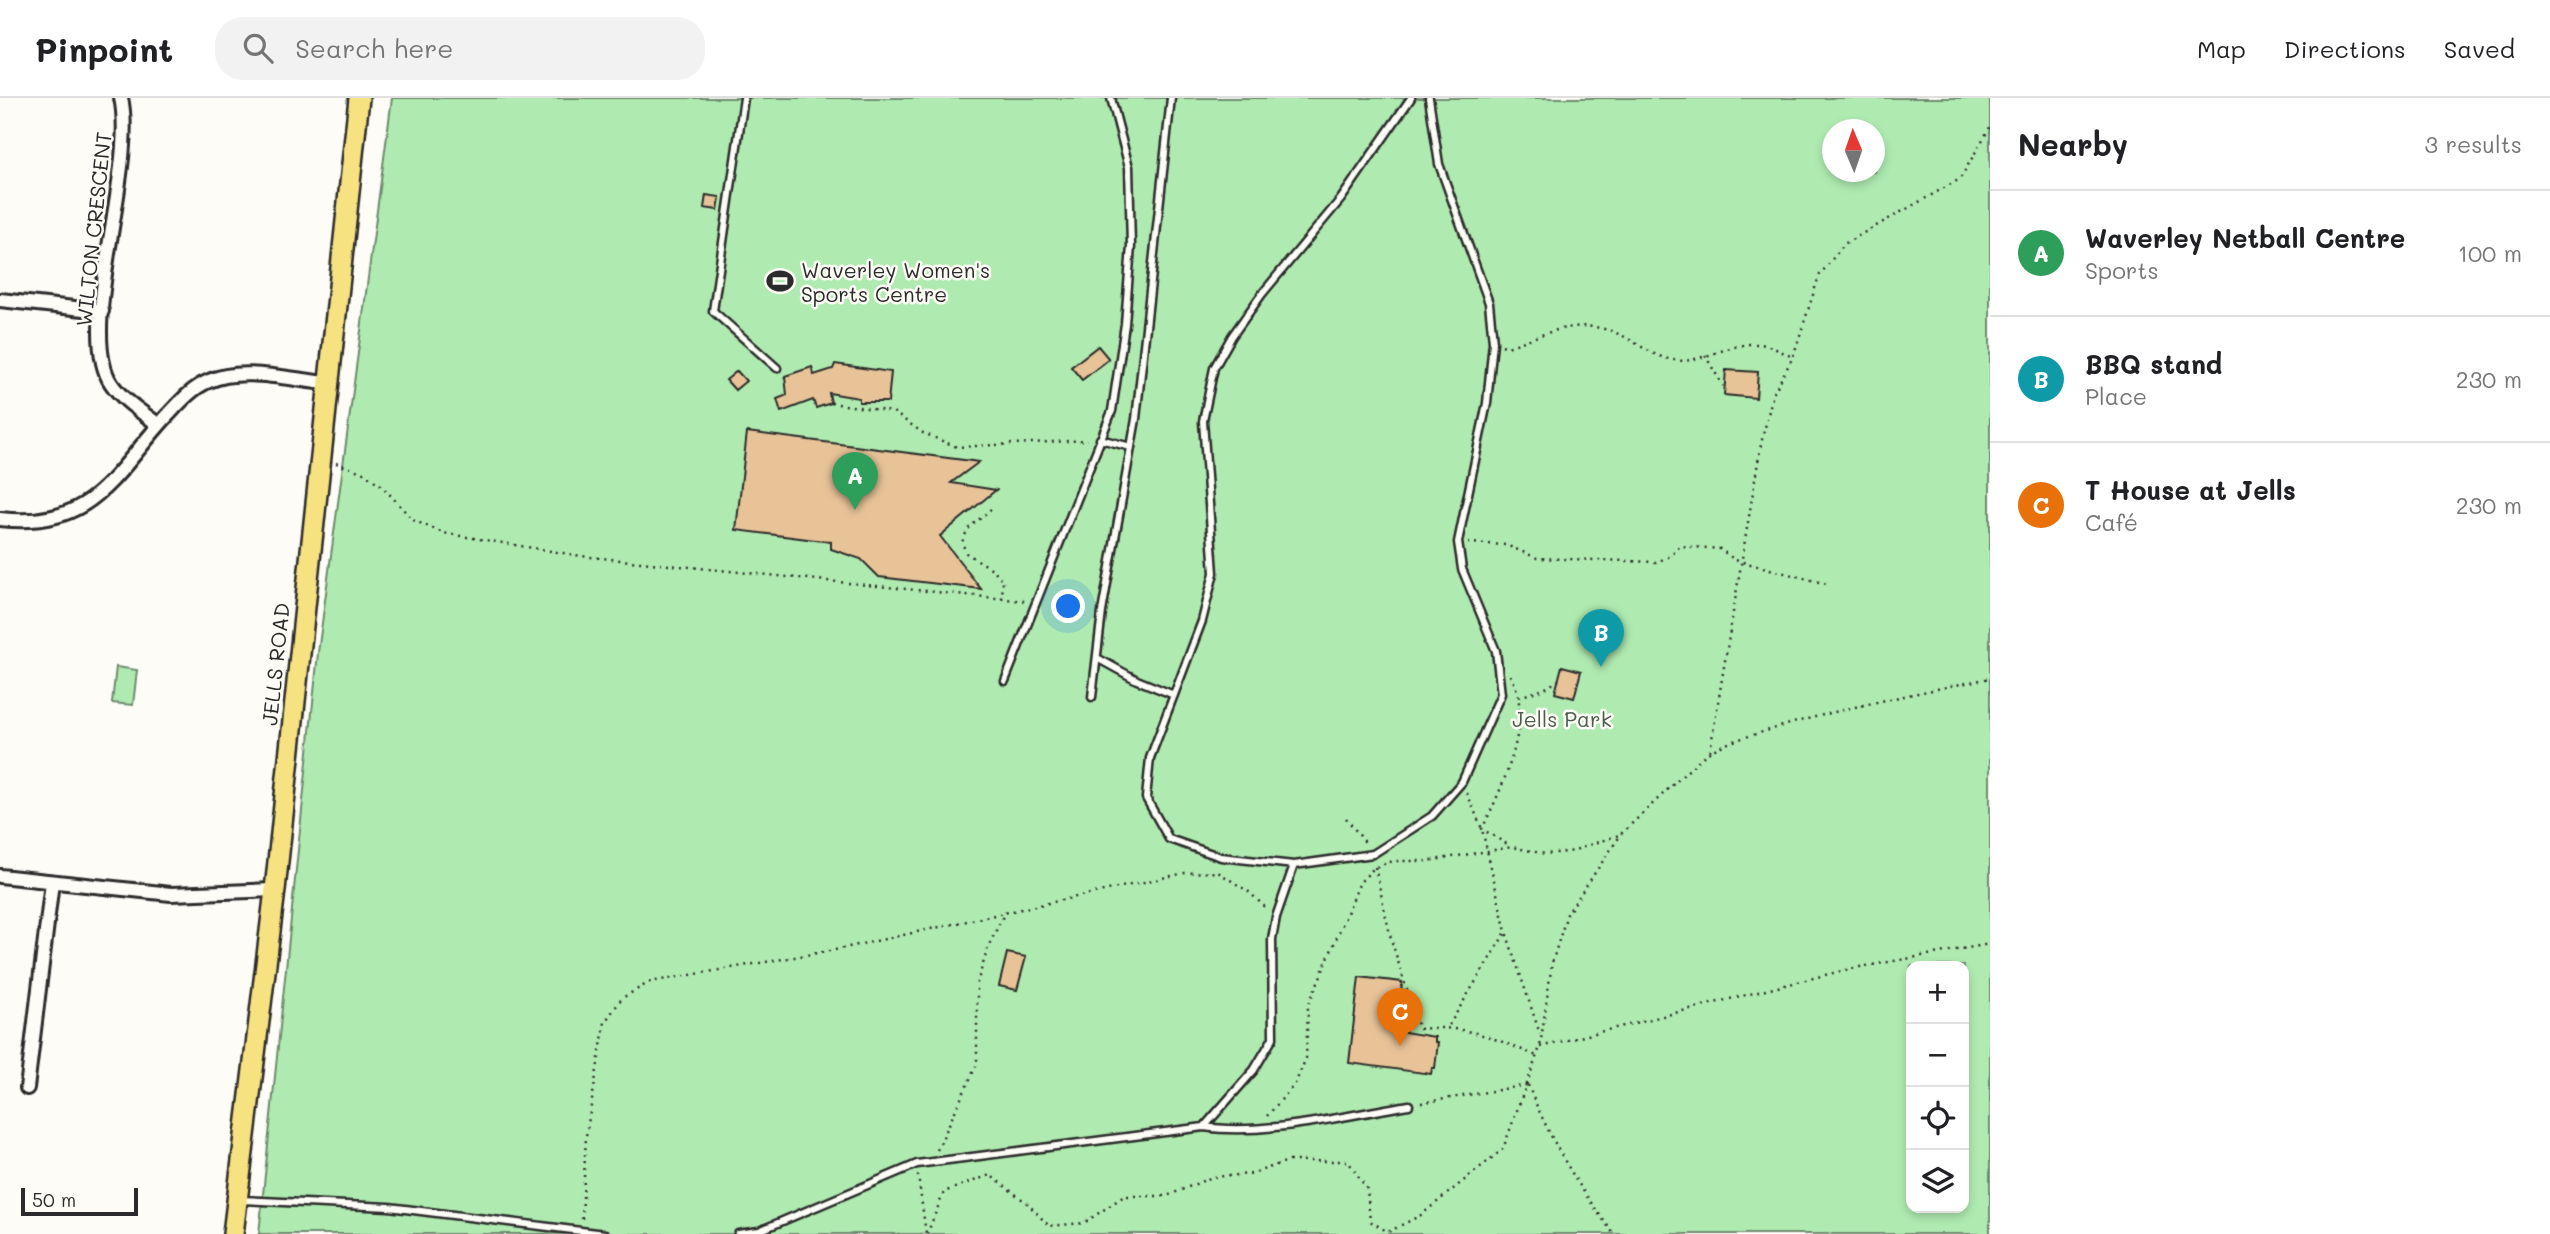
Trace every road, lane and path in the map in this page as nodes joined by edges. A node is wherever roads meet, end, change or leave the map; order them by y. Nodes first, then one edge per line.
1 (121, 98) edge
2 (359, 98) edge
3 (744, 98) edge
4 (1111, 98) edge
5 (1171, 98) edge
6 (1411, 98) edge
7 (1429, 98) edge
8 (1990, 127) edge
9 (0, 300) edge
10 (102, 311) junction
11 (1493, 342) junction
12 (1705, 355) junction
13 (1793, 357) junction
14 (777, 368) dead end
15 (327, 383) junction
16 (1723, 386) dead end
17 (831, 403) dead end
18 (159, 425) junction
19 (1100, 439) junction
20 (1131, 447) junction
21 (319, 461) junction
22 (991, 509) dead end
23 (0, 519) edge
24 (1458, 542) junction
25 (1740, 559) junction
26 (1827, 584) dead end
27 (1002, 598) junction
28 (1036, 602) junction
29 (1496, 651) junction
30 (1097, 658) junction
31 (1990, 678) edge
32 (1559, 680) dead end
33 (1005, 681) dead end
34 (1174, 695) junction
35 (1519, 697) junction
36 (1092, 698) dead end
37 (1710, 751) junction
38 (1462, 782) junction
39 (1346, 818) dead end
40 (1482, 828) junction
41 (1622, 833) junction
42 (1511, 847) junction
43 (1487, 851) junction
44 (1373, 854) junction
45 (1294, 866) junction
46 (1375, 867) junction
47 (0, 876) edge
48 (52, 882) junction
49 (275, 890) junction
50 (1005, 912) junction
51 (1276, 917) junction
52 (1506, 932) junction
53 (1990, 944) edge
54 (1448, 1026) junction
55 (1540, 1034) junction
56 (1540, 1047) junction
57 (1537, 1056) junction
58 (1528, 1085) junction
59 (27, 1088) dead end
60 (1409, 1105) joint
61 (1205, 1127) junction
62 (1254, 1127) junction
63 (931, 1162) junction
64 (917, 1164) junction
65 (237, 1200) junction
66 (582, 1233) edge
67 (233, 1234) edge
68 (605, 1234) edge
69 (738, 1234) edge
70 (927, 1234) edge
71 (1614, 1234) edge

1 - 10 street, WILTON CRESCENT
2 - 15 main road, JELLS ROAD
3 - 14 lane
4 - 19 lane
5 - 20 lane
6 - 34 lane
7 - 11 lane
8 - 13 path
9 - 10 street
10 - 18 street, WILTON CRESCENT
11 - 12 path
11 - 24 lane
12 - 13 path
12 - 16 path
13 - 25 path
15 - 18 street
15 - 21 main road, JELLS ROAD
17 - 19 path
18 - 23 street
19 - 20 lane
19 - 28 lane
20 - 30 lane
21 - 27 path
21 - 49 main road, JELLS ROAD
22 - 27 path
24 - 25 path
24 - 29 lane
25 - 26 path
25 - 37 path
27 - 28 path
28 - 33 lane
29 - 35 path
29 - 38 lane
30 - 34 lane
30 - 36 lane
31 - 37 path
32 - 35 path
34 - 45 lane
35 - 40 path
37 - 41 path
38 - 40 path
38 - 44 lane
39 - 44 path
40 - 42 path
40 - 43 path
41 - 42 path
41 - 55 path
42 - 43 path
43 - 46 path
43 - 52 path
44 - 45 lane
45 - 51 lane
46 - 54 path
46 - 62 path
47 - 48 street
48 - 49 street
48 - 59 street
49 - 65 main road, JELLS ROAD
50 - 51 path
50 - 63 path
50 - 66 path
51 - 61 lane
52 - 54 path
52 - 55 path
53 - 56 path
54 - 57 path
55 - 56 path
56 - 57 path
57 - 58 path
58 - 60 path
58 - 70 path
58 - 71 path
60 - 62 lane
61 - 62 lane
61 - 63 lane
63 - 64 lane
64 - 69 lane
64 - 70 path
65 - 66 lane
65 - 67 main road, JELLS ROAD
66 - 68 lane

